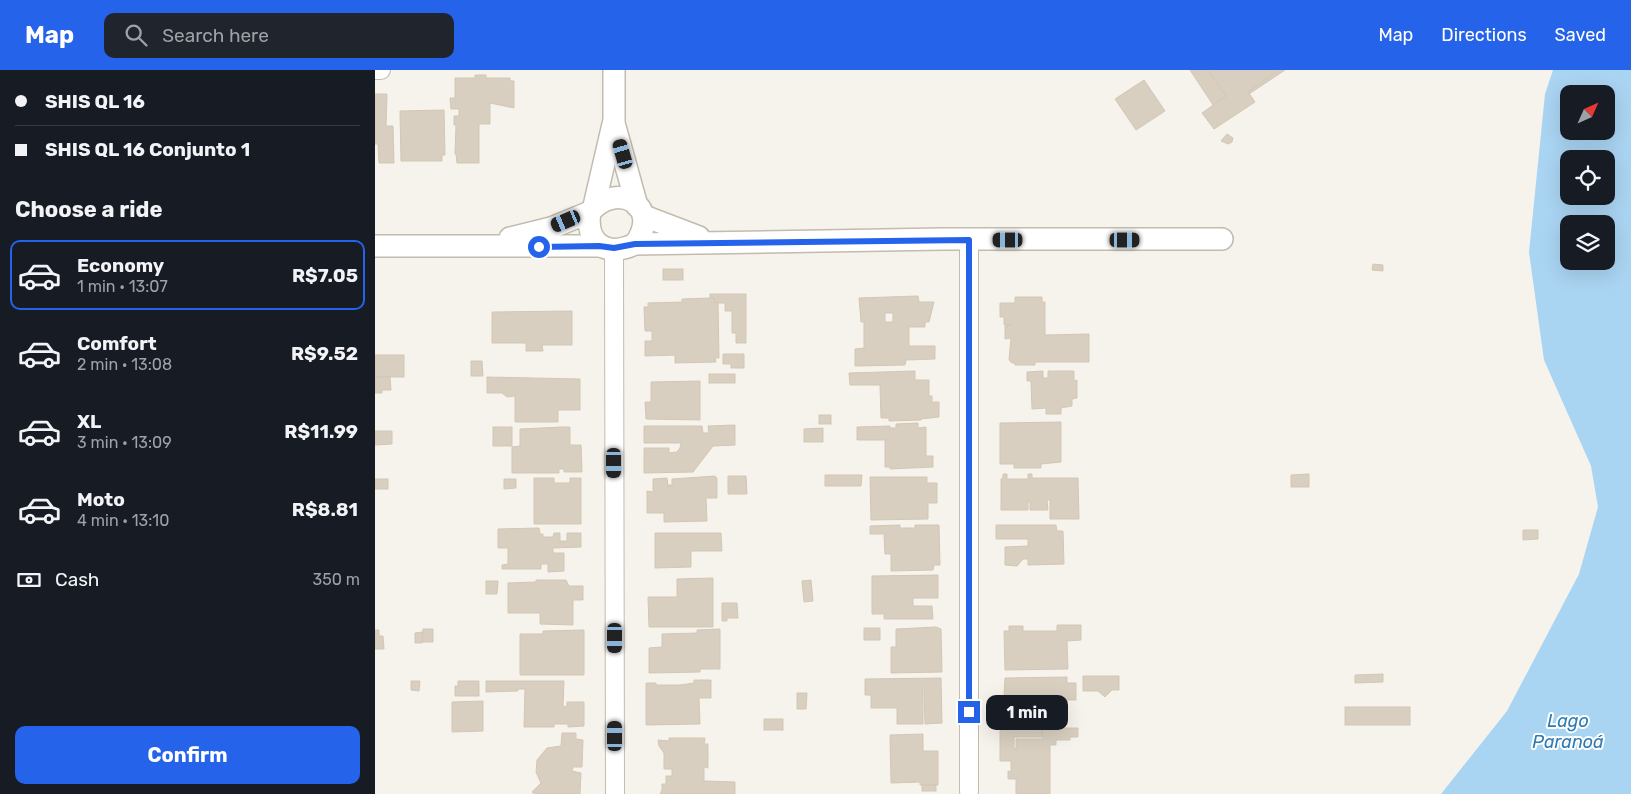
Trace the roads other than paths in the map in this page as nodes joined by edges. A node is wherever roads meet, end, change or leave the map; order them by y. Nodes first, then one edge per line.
1 (375, 70) edge
2 (381, 70) edge
3 (614, 70) edge
4 (614, 120) junction
5 (592, 209) junction
6 (641, 211) junction
7 (969, 240) junction
8 (1222, 240) dead end
9 (716, 243) junction
10 (473, 244) junction
11 (635, 244) junction
12 (375, 246) edge
13 (607, 247) junction
14 (969, 791) dead end
15 (615, 794) edge

1 - 2 street
3 - 4 street
4 - 5 street
4 - 6 street
5 - 6 street
5 - 10 street
5 - 13 street
6 - 9 street
6 - 11 street
7 - 8 street
7 - 9 street
7 - 14 street
9 - 11 street
10 - 12 street
10 - 13 street
11 - 13 street
13 - 15 street

